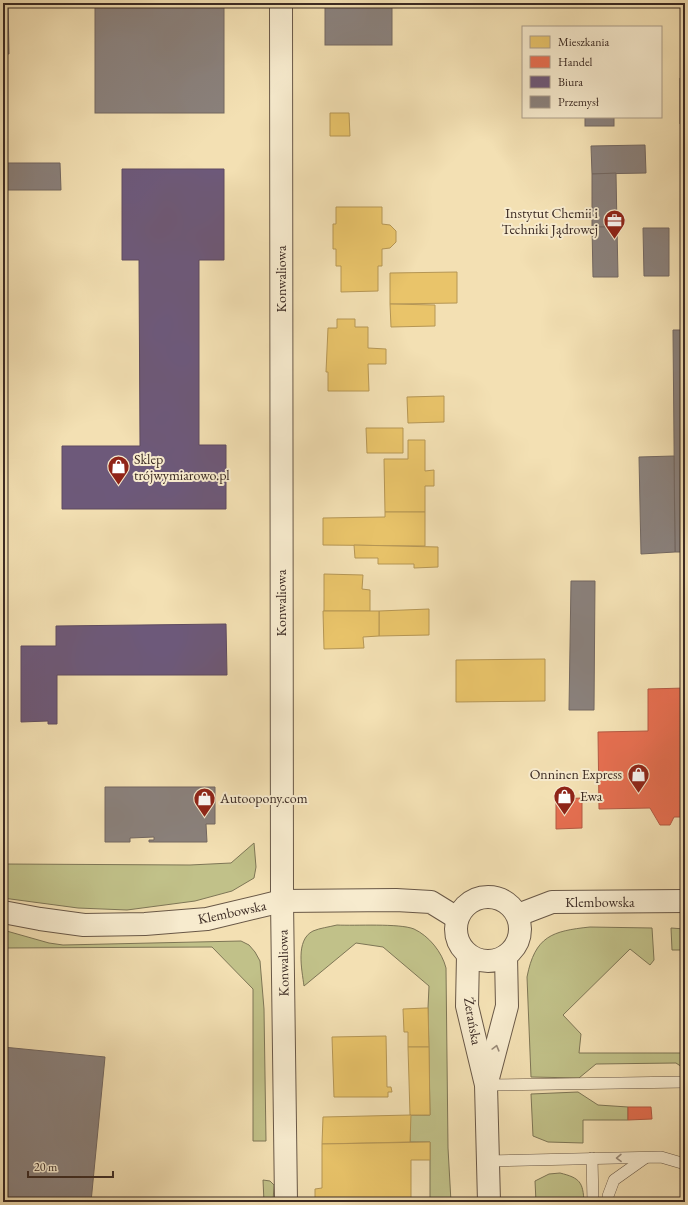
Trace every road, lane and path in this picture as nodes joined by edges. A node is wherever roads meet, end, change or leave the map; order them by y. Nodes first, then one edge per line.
1 (281, 3) edge
2 (282, 901) junction
3 (685, 902) edge
4 (3, 912) edge
5 (518, 915) junction
6 (457, 918) junction
7 (468, 955) junction
8 (506, 956) junction
9 (685, 1082) edge
10 (486, 1085) junction
11 (646, 1157) junction
12 (592, 1158) junction
13 (488, 1161) junction
14 (685, 1164) edge
15 (286, 1202) edge
16 (489, 1202) edge
17 (593, 1202) edge
18 (608, 1202) edge

1 - 2 street, Konwaliowa
2 - 4 street, Klembowska
2 - 6 street, Klembowska
2 - 15 street, Konwaliowa
3 - 5 street, Klembowska
5 - 6 street
5 - 8 street
6 - 7 street
7 - 8 street
7 - 10 street, Żerańska
10 -> 8 street, Żerańska
9 - 10 lane
10 - 13 street, Żerańska
11 -> 12 lane
11 - 14 lane
11 - 18 lane
12 - 13 lane
12 - 17 lane
13 - 16 street, Żerańska

